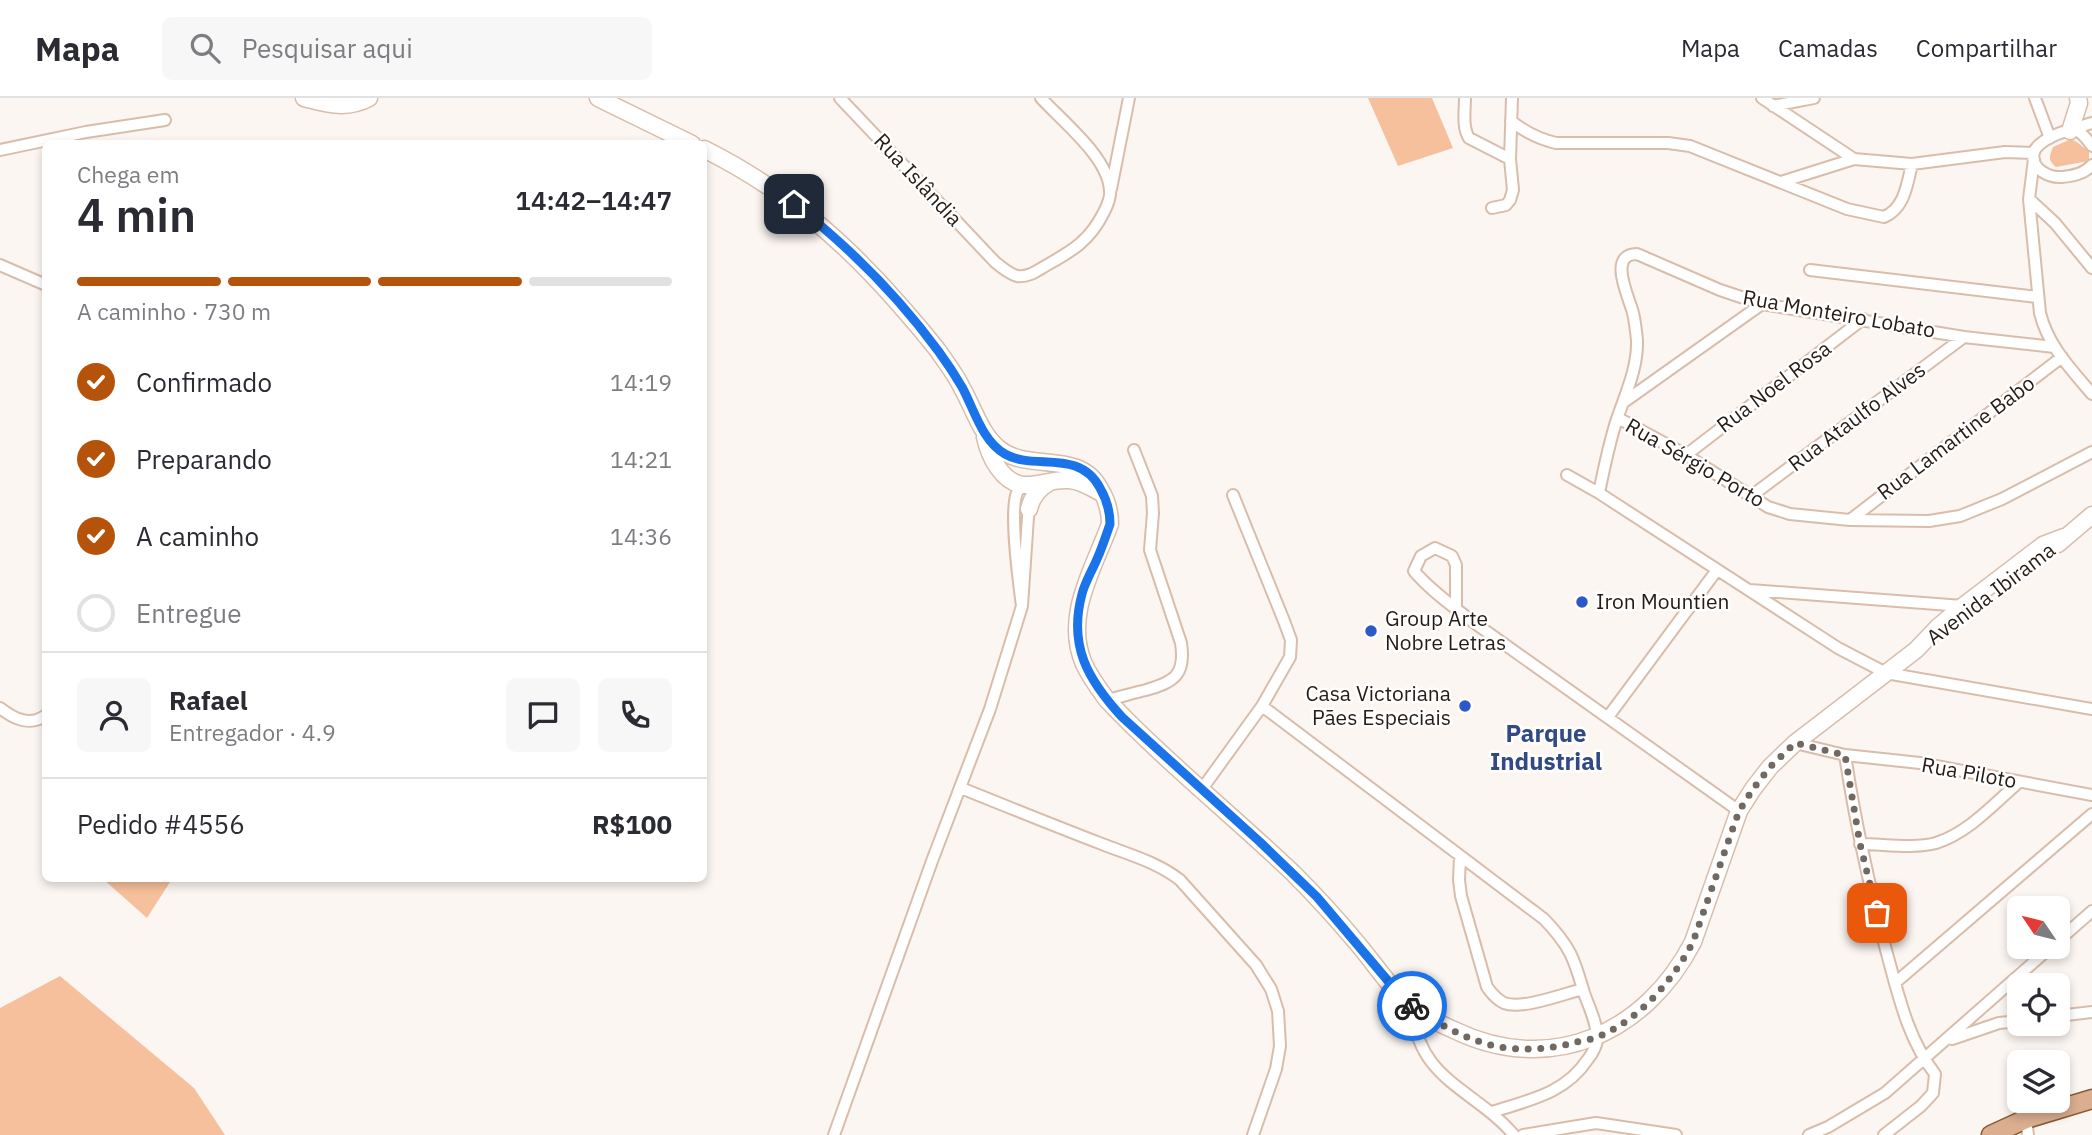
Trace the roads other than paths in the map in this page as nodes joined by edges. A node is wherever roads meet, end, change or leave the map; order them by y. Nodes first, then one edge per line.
1 (304, 98) edge
2 (369, 98) edge
3 (840, 98) edge
4 (1041, 98) edge
5 (1129, 98) edge
6 (1465, 98) edge
7 (1513, 98) edge
8 (1762, 98) edge
9 (1814, 98) edge
10 (2035, 98) edge
11 (610, 100) edge
12 (2083, 102) edge
13 (1773, 106) junction
14 (165, 120) dead end
15 (1511, 121) junction
16 (2081, 127) edge
17 (2050, 138) junction
18 (48, 140) edge
19 (685, 140) edge
20 (42, 141) edge
21 (2092, 146) edge
22 (0, 150) edge
23 (707, 151) edge
24 (2034, 156) junction
25 (1510, 159) junction
26 (1854, 159) junction
27 (1912, 164) junction
28 (2092, 165) edge
29 (2049, 176) junction
30 (1782, 182) junction
31 (2031, 184) junction
32 (1110, 191) junction
33 (2029, 200) junction
34 (1492, 208) dead end
35 (0, 265) edge
36 (2092, 268) edge
37 (1810, 270) dead end
38 (42, 283) edge
39 (2037, 297) junction
40 (1762, 304) junction
41 (1863, 319) junction
42 (1964, 337) junction
43 (2054, 347) junction
44 (2062, 357) junction
45 (2092, 394) edge
46 (1624, 402) junction
47 (1618, 418) junction
48 (984, 432) junction
49 (1133, 450) dead end
50 (2092, 452) edge
51 (1006, 455) junction
52 (1686, 455) junction
53 (1044, 461) junction
54 (1567, 475) dead end
55 (1050, 482) junction
56 (1024, 485) junction
57 (1599, 493) junction
58 (1103, 494) junction
59 (1233, 495) dead end
60 (1750, 497) junction
61 (1029, 509) junction
62 (2092, 515) edge
63 (1850, 520) junction
64 (2064, 537) junction
65 (1717, 570) junction
66 (1749, 590) junction
67 (1022, 606) junction
68 (1963, 606) junction
69 (1456, 609) junction
70 (1916, 650) junction
71 (1886, 673) junction
72 (1107, 700) junction
73 (1262, 706) junction
74 (0, 708) edge
75 (2092, 709) edge
76 (1608, 717) junction
77 (42, 718) edge
78 (1795, 743) junction
79 (1845, 755) junction
80 (2019, 782) junction
81 (961, 788) junction
82 (1202, 789) junction
83 (2092, 795) edge
84 (1739, 811) junction
85 (2092, 814) edge
86 (1860, 844) junction
87 (1460, 857) junction
88 (2092, 911) edge
89 (2070, 930) edge
90 (2037, 959) edge
91 (1895, 984) junction
92 (1583, 989) junction
93 (1991, 1000) junction
94 (1413, 1007) junction
95 (2092, 1013) edge
96 (2070, 1015) edge
97 (2007, 1022) edge
98 (1999, 1023) junction
99 (1597, 1037) junction
100 (1945, 1041) junction
101 (1923, 1060) junction
102 (2092, 1099) edge
103 (1492, 1112) junction
104 (2027, 1127) edge
105 (1623, 1131) edge
106 (834, 1135) edge
107 (1253, 1135) edge
108 (1514, 1135) edge
109 (1523, 1135) edge
110 (1676, 1135) edge
111 (1809, 1135) edge
112 (1884, 1135) edge
113 (1992, 1135) edge

1 - 2 main road
3 - 32 street, Rua Islândia
4 - 32 street
5 - 32 street
6 - 25 street
7 - 15 street
8 - 13 street
9 - 13 street
10 - 17 street
11 - 19 main road
12 - 16 main road
13 - 26 street
14 - 18 street
15 - 25 street
15 - 30 street
16 - 17 street
16 - 21 street
17 - 24 street
20 - 22 street
23 - 48 main road
24 - 27 street
24 - 29 street
24 - 31 street
25 - 34 street
26 - 27 street
26 - 30 street
27 - 30 street
28 - 29 street
29 - 31 street
31 - 33 street
33 - 36 street
33 - 39 street
35 - 38 street
37 - 39 street
39 - 43 street
40 - 41 street, Rua Monteiro Lobato
40 - 46 street
40 - 46 street, Rua Monteiro Lobato
41 - 42 street, Rua Monteiro Lobato
41 - 52 street, Rua Noel Rosa
42 - 43 street, Rua Monteiro Lobato
42 - 60 street, Rua Ataulfo Alves
43 - 44 street
44 - 45 street
44 - 63 street, Rua Lamartine Babo
46 - 47 street, Rua Monteiro Lobato
47 - 52 street, Rua Sérgio Porto
47 - 57 street, Rua Monteiro Lobato
48 - 51 main road
48 - 56 main road
49 - 72 street
50 - 63 street, Rua Sérgio Porto
51 - 53 main road
51 - 56 main road
52 - 60 street, Rua Sérgio Porto
53 - 56 main road
53 - 58 main road
54 - 57 street
55 - 56 main road
55 - 58 main road
55 - 61 main road
56 - 61 street
56 - 67 street
57 - 65 street
58 - 72 main road, Avenida Ibirama
59 - 73 street
60 - 63 street, Rua Sérgio Porto
61 - 67 street
62 - 64 main road, Avenida Ibirama
64 - 68 main road, Avenida Ibirama
64 - 70 main road, Avenida Ibirama
65 - 66 street
65 - 76 street
66 - 68 street
66 - 71 street
67 - 81 street
68 - 70 main road, Avenida Ibirama
69 - 69 street
69 - 76 street
70 - 71 main road, Avenida Ibirama
71 - 75 street
71 - 78 main road, Avenida Ibirama
72 - 82 main road, Avenida Ibirama
73 - 82 street
73 - 87 street
74 - 77 street
76 - 84 street
78 - 79 street, Rua Piloto
78 - 84 main road, Avenida Ibirama
79 - 80 street, Rua Piloto
79 - 86 street
80 - 83 street, Rua Piloto
80 - 86 street
81 - 106 street
81 - 107 street
82 - 94 main road, Avenida Ibirama
84 - 99 main road, Avenida Ibirama
85 - 91 street
86 - 91 street
87 - 92 street
87 - 92 street
88 - 89 street
90 - 93 street
91 - 101 street
92 - 99 street
93 - 98 street
93 - 100 street
94 - 99 main road, Avenida Ibirama
94 - 103 street
95 - 96 street
97 - 98 street
98 - 100 street
99 - 103 street
100 - 101 street
101 - 111 street
101 - 112 street
102 - 104 main road
103 - 108 street
104 - 113 main road
105 - 109 street
105 - 110 street

